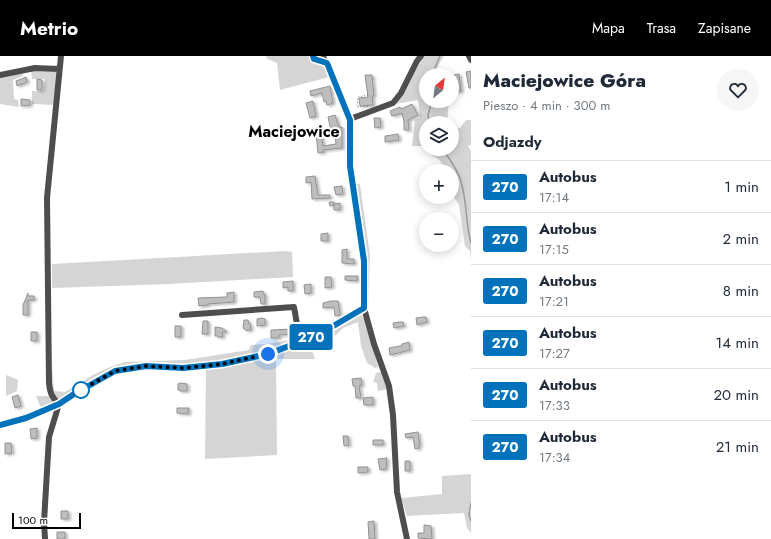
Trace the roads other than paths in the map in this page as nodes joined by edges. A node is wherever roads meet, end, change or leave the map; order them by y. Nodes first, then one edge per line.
1 (61, 56) edge
2 (313, 56) edge
3 (324, 56) edge
4 (421, 56) edge
5 (469, 56) edge
6 (471, 60) edge
7 (327, 63) junction
8 (59, 69) junction
9 (0, 74) edge
10 (350, 120) junction
11 (364, 308) junction
12 (182, 315) dead end
13 (300, 341) junction
14 (59, 404) junction
15 (0, 425) edge
16 (45, 539) edge
17 (406, 539) edge

1 - 8 street
2 - 7 street
3 - 7 street
4 - 10 street
5 - 6 street
7 - 10 street
8 - 9 street
8 - 14 street
10 - 11 street
11 - 13 street
11 - 17 street
12 - 13 street
13 - 14 street
14 - 15 street
14 - 16 street

